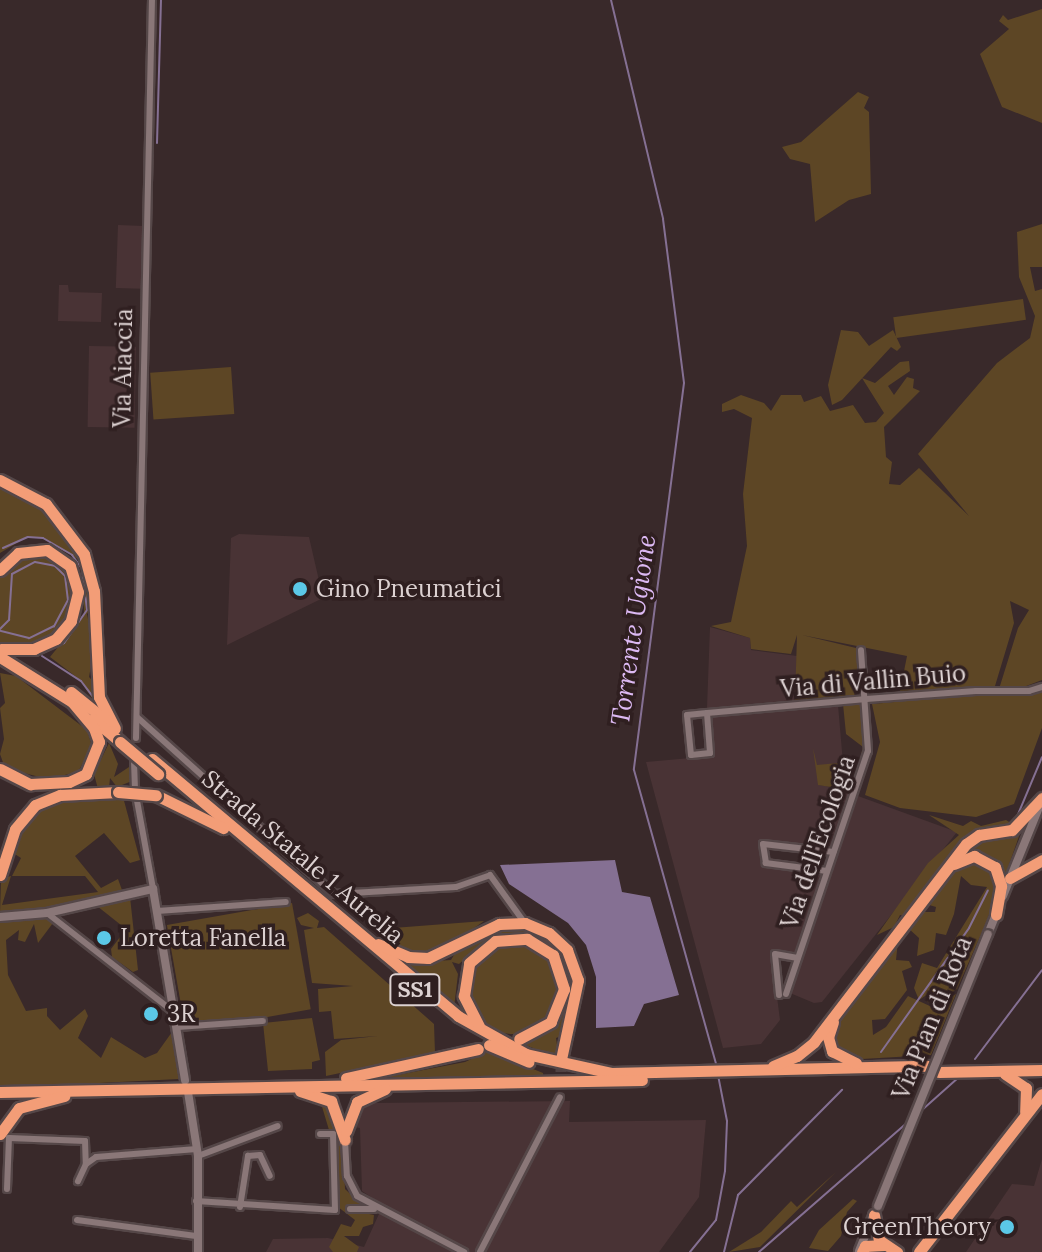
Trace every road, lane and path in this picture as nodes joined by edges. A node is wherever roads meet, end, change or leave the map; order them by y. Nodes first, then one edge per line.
1 (152, 0) edge
2 (0, 480) edge
3 (0, 570) edge
4 (0, 649) edge
5 (861, 650) dead end
6 (0, 657) edge
7 (1042, 687) edge
8 (866, 699) junction
9 (71, 701) junction
10 (707, 713) junction
11 (138, 718) junction
12 (118, 734) junction
13 (136, 738) dead end
14 (134, 761) dead end
15 (0, 769) edge
16 (1042, 798) edge
17 (223, 828) junction
18 (834, 852) junction
19 (1042, 860) edge
20 (950, 867) junction
21 (827, 871) junction
22 (0, 875) edge
23 (1010, 878) junction
24 (153, 889) junction
25 (286, 902) dead end
26 (157, 911) junction
27 (47, 913) junction
28 (996, 915) junction
29 (0, 917) edge
30 (525, 923) junction
31 (366, 939) junction
32 (798, 958) junction
33 (840, 1009) junction
34 (175, 1013) junction
35 (263, 1021) dead end
36 (177, 1027) junction
37 (487, 1036) junction
38 (519, 1039) dead end
39 (478, 1049) dead end
40 (561, 1059) tunnel mouth
41 (1042, 1062) edge
42 (909, 1066) junction
43 (1042, 1070) edge
44 (750, 1071) junction
45 (977, 1071) junction
46 (736, 1074) junction
47 (692, 1075) junction
48 (185, 1080) dead end
49 (642, 1080) junction
50 (416, 1084) junction
51 (297, 1085) junction
52 (252, 1086) junction
53 (97, 1090) junction
54 (4, 1092) edge
55 (188, 1092) dead end
56 (561, 1092) tunnel mouth
57 (1042, 1094) edge
58 (1025, 1112) junction
59 (278, 1126) dead end
60 (0, 1134) edge
61 (320, 1134) dead end
62 (345, 1140) junction
63 (197, 1152) junction
64 (86, 1164) junction
65 (270, 1176) dead end
66 (78, 1181) dead end
67 (7, 1189) dead end
68 (196, 1201) junction
69 (240, 1207) junction
70 (350, 1209) dead end
71 (378, 1209) junction
72 (876, 1210) junction
73 (77, 1220) dead end
74 (196, 1236) junction
75 (884, 1245) junction
76 (922, 1248) edge
77 (860, 1251) edge
78 (198, 1252) edge
79 (464, 1252) edge
80 (480, 1252) edge
81 (897, 1252) edge
82 (909, 1252) edge

1 - 11 street, Via Aiaccia
2 - 12 highway
3 - 4 highway
4 - 12 highway, Strada Statale 1 Aurelia / SS1
5 - 8 street, Via dell'Ecologia
6 - 9 highway, Strada Statale 1 Aurelia / SS1
7 - 8 street, Via di Vallin Buio
8 - 10 street, Via di Vallin Buio
8 - 18 street, Via dell'Ecologia
9 - 12 highway, Strada Statale 1 Aurelia / SS1
9 - 15 highway
10 - 10 street
11 - 13 street, Via Aiaccia
11 - 30 street
12 - 17 highway, Strada Statale 1 Aurelia / SS1, bridge
12 - 31 highway, Strada Statale 1 Aurelia / SS1
14 - 24 street
16 - 20 highway
16 - 23 street, Via Pian di Rota
17 - 22 highway, bridge
17 - 49 highway, Strada Statale 1 Aurelia / SS1
18 - 21 street, Via dell'Ecologia
18 - 21 street
19 - 23 highway
20 - 28 highway
20 - 33 highway
21 - 32 street, Via dell'Ecologia
23 - 28 street, Via Pian di Rota
24 - 26 street
24 - 27 street
25 - 26 street
26 - 34 street
27 - 29 street
27 - 34 street
28 - 72 street, Via Pian di Rota, bridge
30 - 31 highway
30 - 40 highway
31 - 37 highway, Strada Statale 1 Aurelia / SS1
32 - 32 street, Via dell'Ecologia
33 - 42 highway
33 - 44 highway
34 - 36 street
35 - 36 street
36 - 48 street
37 - 38 highway
37 - 47 highway, Strada Statale 1 Aurelia / SS1
39 - 51 highway
41 - 45 highway
42 - 44 highway, Strada Statale 1 Aurelia / SS1
42 - 46 highway, Strada Statale 1 Aurelia / SS1
43 - 45 highway
44 - 46 highway, Strada Statale 1 Aurelia / SS1
45 - 58 highway
46 - 47 highway, Strada Statale 1 Aurelia / SS1
47 - 49 highway, Strada Statale 1 Aurelia / SS1
49 - 50 highway
50 - 51 highway
50 - 62 highway
51 - 52 highway
52 - 53 highway
52 - 62 highway
53 - 54 highway
53 - 60 highway
55 - 63 street
56 - 80 street
57 - 58 highway
58 - 76 highway
59 - 63 street
61 - 69 street
62 - 71 street
63 - 64 street
63 - 68 street
64 - 66 street
64 - 67 street
65 - 69 street
68 - 69 street
68 - 74 street
70 - 71 street
71 - 79 street
72 - 75 highway
72 - 77 street, Via Pian di Rota
73 - 74 street
74 - 78 street
75 - 77 highway
75 - 81 highway
76 - 82 highway

